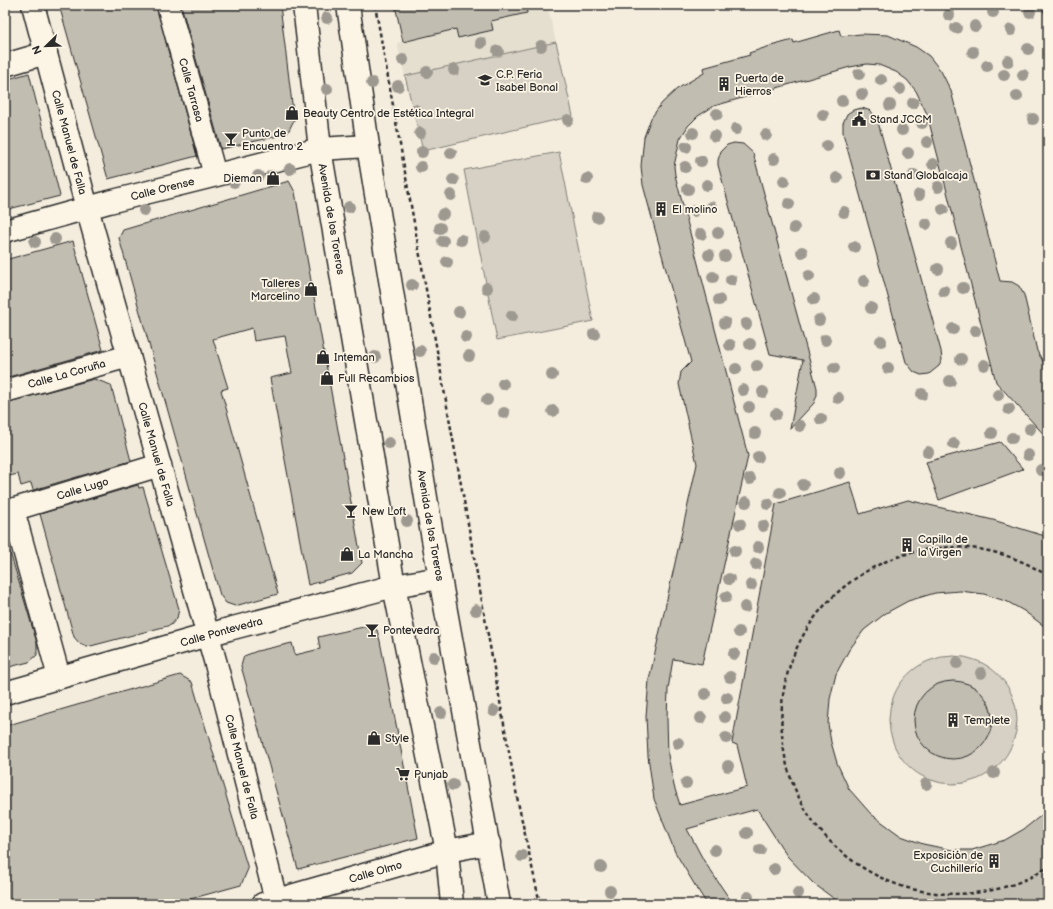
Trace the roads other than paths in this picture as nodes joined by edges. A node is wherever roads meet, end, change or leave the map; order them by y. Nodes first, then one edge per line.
1 (33, 5) edge
2 (168, 5) edge
3 (304, 5) edge
4 (348, 5) edge
5 (46, 53) junction
6 (5, 65) edge
7 (368, 146) junction
8 (320, 149) junction
9 (215, 175) junction
10 (87, 208) junction
11 (5, 231) edge
12 (129, 356) junction
13 (5, 391) edge
14 (160, 465) junction
15 (9, 511) edge
16 (440, 578) junction
17 (394, 586) junction
18 (208, 635) junction
19 (59, 677) junction
20 (5, 692) edge
21 (489, 843) junction
22 (447, 851) junction
23 (272, 902) edge
24 (452, 904) edge
25 (499, 904) edge

1 - 5 street, Calle Manuel de Falla
2 - 9 street, Calle Tarrasa
3 - 8 street, Avenida de los Toreros
4 - 7 street, Avenida de los Toreros
5 - 6 street
5 - 10 street, Calle Manuel de Falla
7 - 8 street, Avenida de los Toreros
7 - 16 street, Avenida de los Toreros
8 - 9 street, Calle Orense
8 - 17 street, Avenida de los Toreros
9 - 10 street, Calle Orense
10 - 11 street, Calle Orense
10 - 12 street, Calle Manuel de Falla
12 - 13 street, Calle La Coruña
12 - 14 street, Calle Manuel de Falla
14 - 15 street, Calle Lugo
14 - 18 street, Calle Manuel de Falla
15 - 19 street
16 - 17 street, Calle Pontevedra
16 - 21 street, Avenida de los Toreros
17 - 18 street, Calle Pontevedra
17 - 22 street, Avenida de los Toreros
18 - 19 street, Calle Pontevedra
18 - 23 street, Calle Manuel de Falla
19 - 20 street, Calle Pontevedra
21 - 22 street, Calle Olmo
21 - 25 street, Avenida de los Toreros
22 - 23 street, Calle Olmo
22 - 24 street, Avenida de los Toreros

